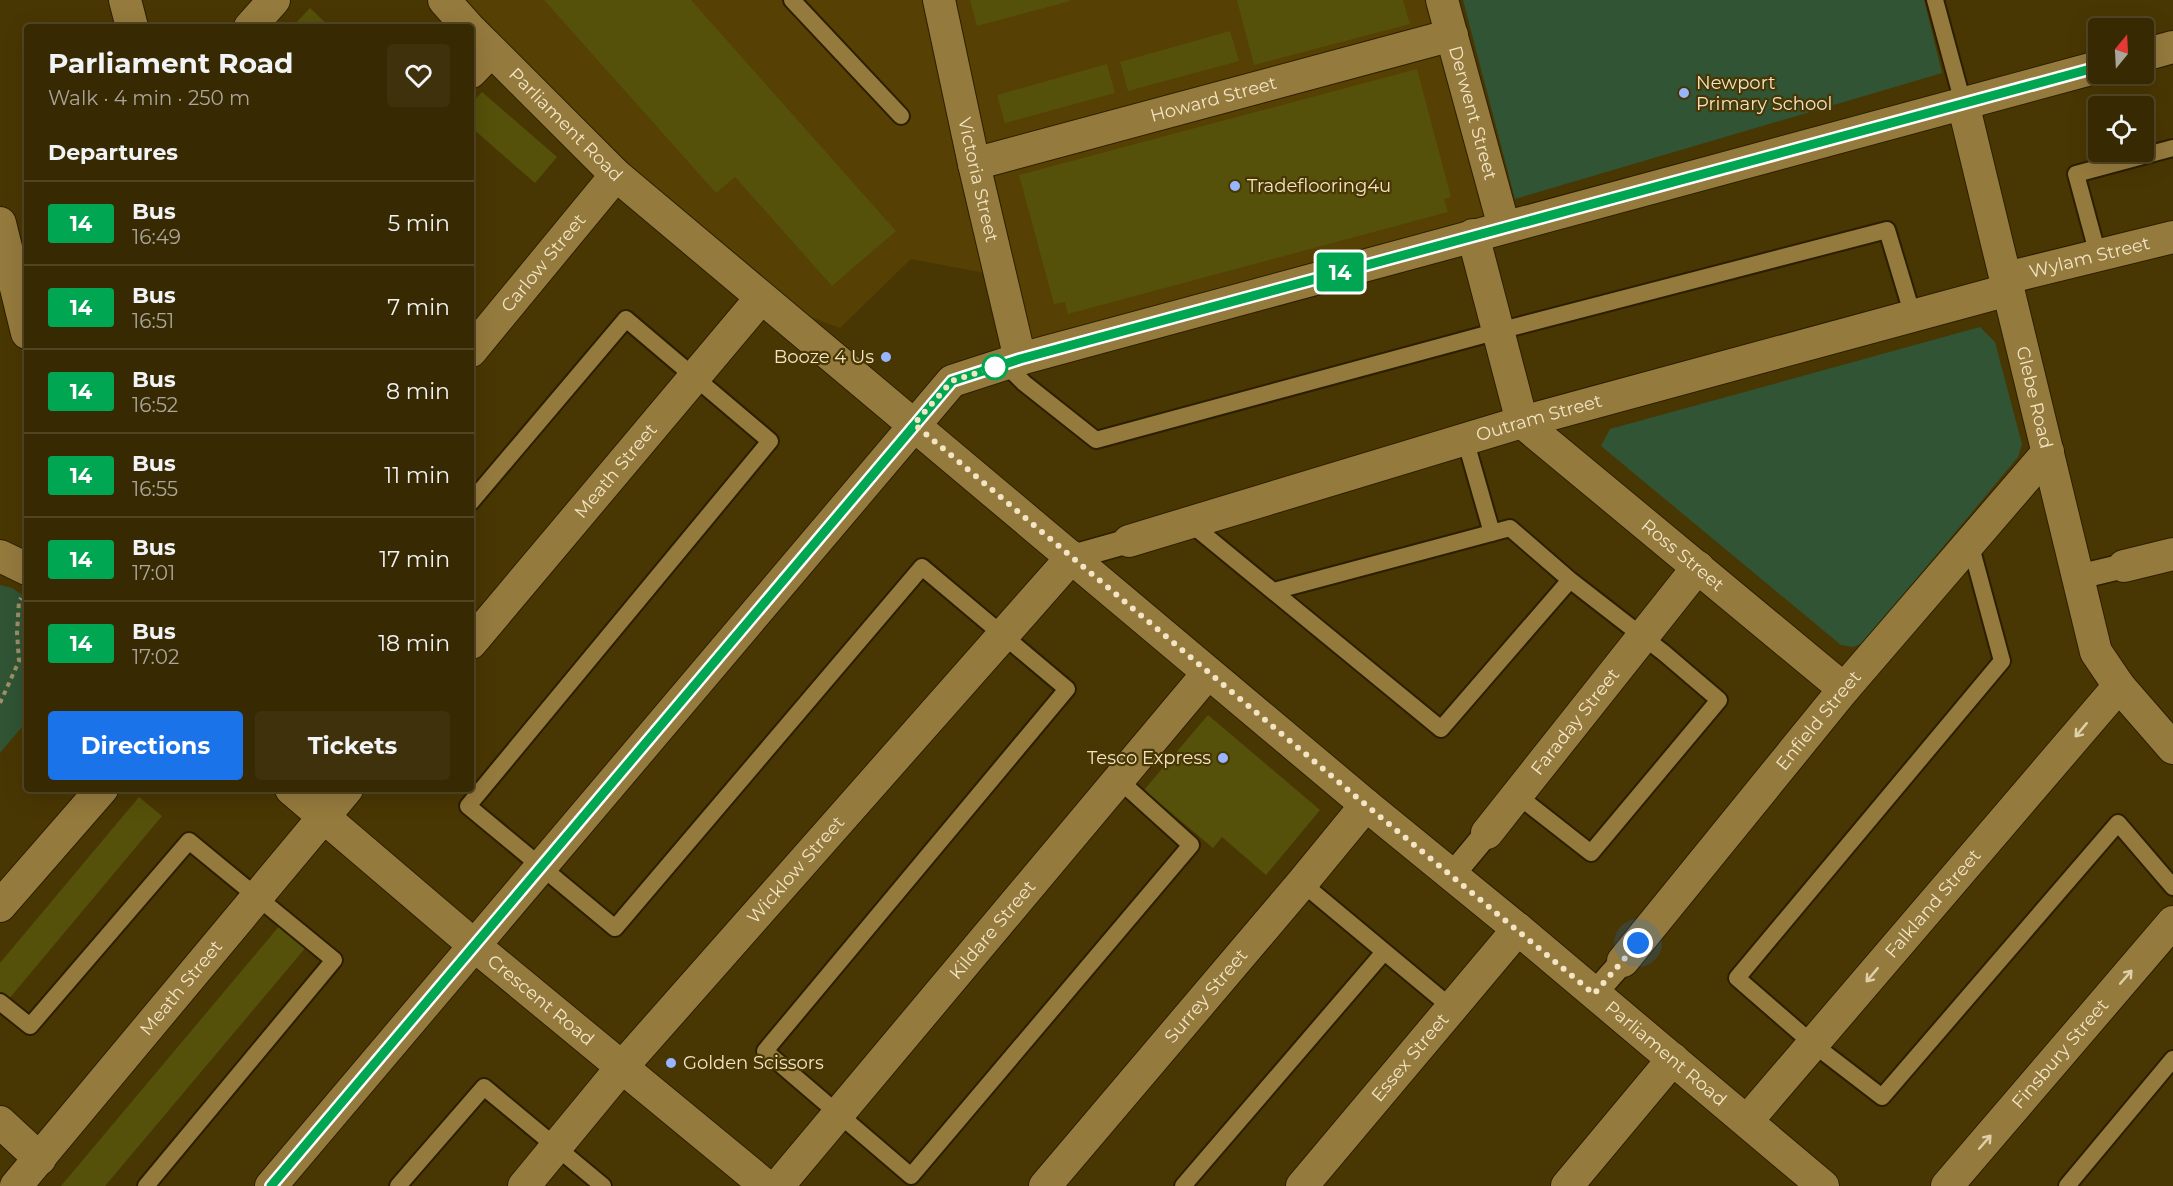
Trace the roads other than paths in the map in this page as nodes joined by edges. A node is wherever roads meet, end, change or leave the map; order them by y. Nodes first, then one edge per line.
1 (125, 0) edge
2 (274, 0) edge
3 (444, 0) edge
4 (792, 0) edge
5 (939, 0) edge
6 (1442, 0) edge
7 (1935, 0) edge
8 (131, 24) edge
9 (253, 24) edge
10 (461, 24) edge
11 (1452, 35) junction
12 (475, 45) edge
13 (2173, 47) edge
14 (2154, 52) edge
15 (2088, 70) edge
16 (1963, 104) junction
17 (901, 116) dead end
18 (2173, 148) edge
19 (974, 164) junction
20 (616, 175) junction
21 (0, 223) edge
22 (1504, 227) junction
23 (1473, 235) junction
24 (2173, 237) edge
25 (2098, 255) junction
26 (2007, 284) junction
27 (761, 298) junction
28 (1913, 316) junction
29 (24, 321) edge
30 (1498, 332) junction
31 (474, 347) edge
32 (1013, 361) junction
33 (697, 377) junction
34 (1522, 422) junction
35 (914, 424) junction
36 (1465, 439) junction
37 (2048, 452) junction
38 (474, 498) edge
39 (1190, 522) junction
40 (1492, 533) junction
41 (1129, 542) joint
42 (1970, 543) junction
43 (2173, 554) edge
44 (0, 556) edge
45 (1072, 556) junction
46 (2124, 566) joint
47 (1698, 567) junction
48 (2078, 577) junction
49 (1570, 580) junction
50 (24, 581) edge
51 (1274, 591) junction
52 (1004, 634) junction
53 (1642, 637) junction
54 (474, 639) edge
55 (1208, 673) junction
56 (2119, 686) junction
57 (1844, 689) junction
58 (2173, 748) edge
59 (1119, 780) junction
60 (99, 792) edge
61 (295, 792) edge
62 (344, 792) edge
63 (1517, 795) junction
64 (1366, 805) junction
65 (324, 816) junction
66 (1488, 833) joint
67 (541, 867) junction
68 (1452, 875) junction
69 (1302, 883) junction
70 (2173, 887) edge
71 (257, 897) junction
72 (0, 906) edge
73 (2173, 922) edge
74 (1518, 929) junction
75 (475, 946) junction
76 (1384, 952) junction
77 (1623, 961) joint
78 (1594, 994) junction
79 (0, 1002) edge
80 (1452, 1008) junction
81 (1813, 1044) junction
82 (1673, 1059) junction
83 (2173, 1059) edge
84 (622, 1067) junction
85 (839, 1114) junction
86 (1747, 1121) junction
87 (0, 1122) edge
88 (556, 1147) junction
89 (40, 1159) junction
90 (16, 1186) edge
91 (146, 1186) edge
92 (271, 1186) edge
93 (398, 1186) edge
94 (524, 1186) edge
95 (603, 1186) edge
96 (766, 1186) edge
97 (778, 1186) edge
98 (1045, 1186) edge
99 (1183, 1186) edge
100 (1302, 1186) edge
101 (1567, 1186) edge
102 (1823, 1186) edge
103 (1947, 1186) edge
104 (2067, 1186) edge

1 - 8 street
2 - 9 street
3 - 10 street, Parliament Road
4 - 17 lane
5 - 19 street, Victoria Street
6 - 11 street, Derwent Street
7 - 16 lane
11 - 19 street, Howard Street
11 - 22 street, Derwent Street
12 - 20 street, Parliament Road
13 - 14 street
15 - 16 street
16 - 22 street
16 - 26 street, Glebe Road
18 - 25 lane
19 - 32 street, Victoria Street
20 - 27 street, Parliament Road
20 - 31 street, Carlow Street
21 - 29 street
22 - 23 street
23 - 30 street
23 - 32 street
24 - 25 street, Wylam Street
25 - 26 street, Wylam Street
26 - 28 street, Outram Street
26 - 37 street, Glebe Road
27 - 33 street, Meath Street
27 - 35 street, Parliament Road
28 - 30 lane
28 - 34 street, Outram Street
30 - 32 lane
30 - 34 street
32 - 35 street
33 - 38 lane
33 - 54 street, Meath Street
33 - 67 lane
34 - 36 street, Outram Street
34 - 47 street, Ross Street
35 - 45 street, Parliament Road
35 - 67 street
36 - 39 street, Outram Street
36 - 40 lane
37 - 42 street, Enfield Street
37 - 48 street, Glebe Road
39 - 41 street, Outram Street
39 - 51 lane
40 - 49 lane
40 - 51 lane
41 - 45 street, Outram Street
42 - 57 street, Enfield Street
42 - 81 lane
43 - 46 street
44 - 50 street
45 - 52 street, Wicklow Street
45 - 55 street, Parliament Road
46 - 48 street
47 - 53 street, Faraday Street
47 - 57 street, Ross Street
48 - 56 street, Glebe Road
49 - 51 lane
49 - 53 lane
52 - 67 lane
52 - 84 street, Wicklow Street
52 - 85 lane
53 - 63 street, Faraday Street
53 - 63 lane
55 - 59 street, Kildare Street
55 - 64 street, Parliament Road
56 - 58 street, Glebe Road
56 -> 81 street, Falkland Street
57 - 77 street, Enfield Street
59 - 85 street, Kildare Street
59 - 85 lane
60 - 72 street
61 - 65 street, Crescent Road
62 - 65 street, Meath Street
63 - 66 street, Faraday Street
64 - 68 street, Parliament Road
64 - 69 street, Surrey Street
65 - 71 street, Meath Street
65 - 75 street, Crescent Road
66 - 68 street, Faraday Street
67 - 75 street
68 - 74 street, Parliament Road
69 - 76 lane
69 - 98 street, Surrey Street
70 - 81 lane
71 - 79 lane
71 - 89 street, Meath Street
71 - 91 lane
103 -> 73 street, Finsbury Street
74 - 78 street, Parliament Road
74 - 80 street, Essex Street
75 - 84 street, Crescent Road
75 - 92 street
76 - 80 lane
76 - 99 lane
77 - 78 street, Enfield Street
78 - 82 street, Parliament Road
80 - 100 street, Essex Street
81 - 86 street, Falkland Street
82 - 86 street, Parliament Road
82 - 101 street
83 - 104 lane
84 - 88 street, Wicklow Street
84 - 96 street, Crescent Road
85 - 97 street, Kildare Street
86 - 102 street, Parliament Road
87 - 89 street
88 - 93 lane
88 - 94 street, Wicklow Street
88 - 95 lane
89 - 90 street, Meath Street

